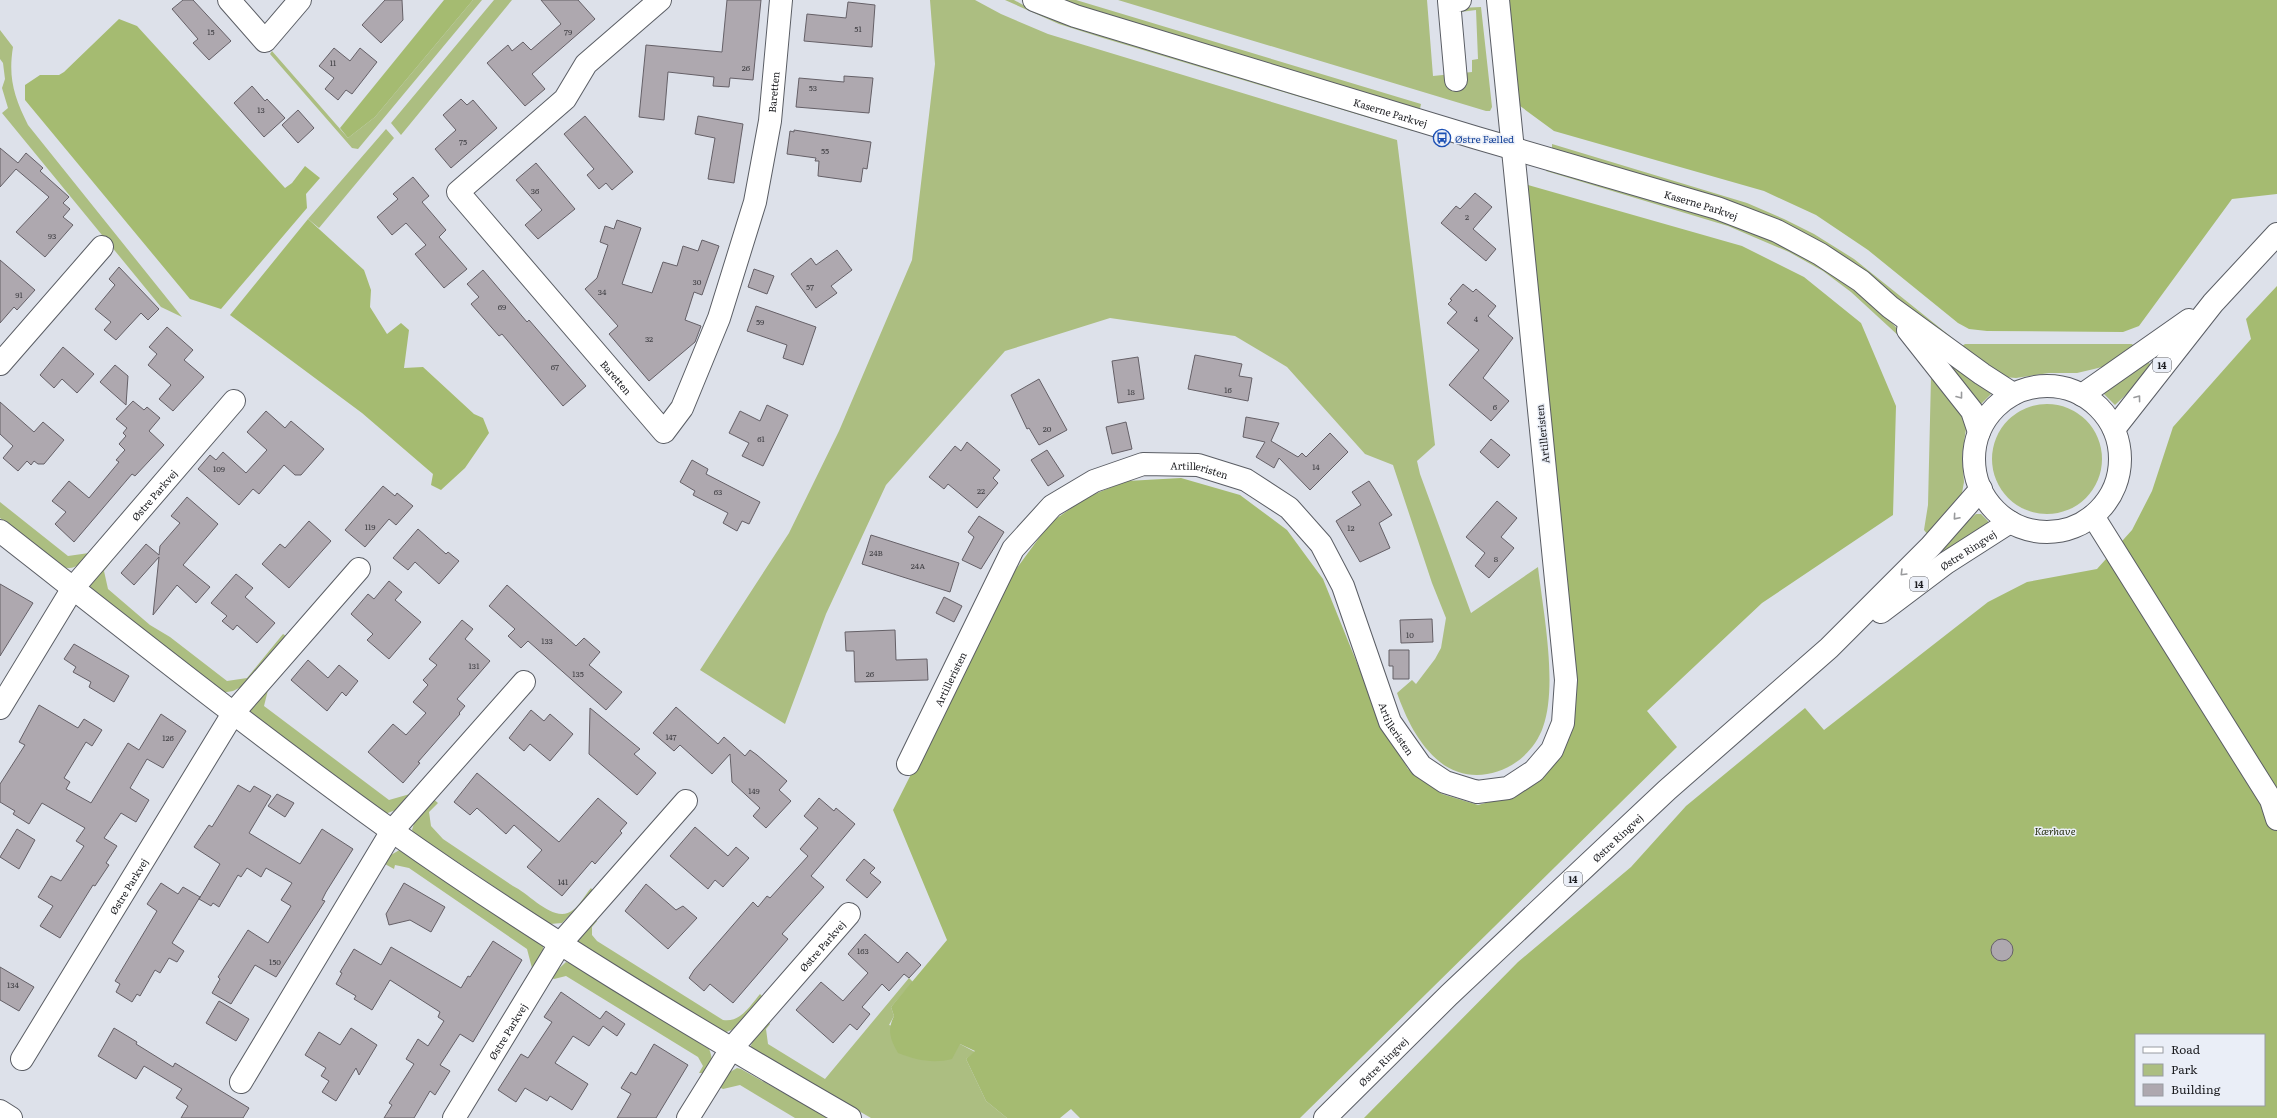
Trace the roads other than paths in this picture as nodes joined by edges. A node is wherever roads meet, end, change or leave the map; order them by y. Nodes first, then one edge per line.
1 (229, 0) edge
2 (300, 0) edge
3 (660, 0) edge
4 (781, 0) edge
5 (1034, 0) edge
6 (1460, 0) edge
7 (1498, 0) edge
8 (1456, 80) dead end
9 (1514, 149) junction
10 (2277, 234) edge
11 (102, 247) dead end
12 (2213, 303) junction
13 (1890, 307) junction
14 (0, 364) edge
15 (2014, 394) junction
16 (2082, 395) junction
17 (234, 400) dead end
18 (2114, 429) junction
19 (1979, 432) junction
20 (1981, 489) junction
21 (2093, 516) junction
22 (2010, 522) junction
23 (0, 531) edge
24 (359, 569) dead end
25 (73, 588) junction
26 (1828, 648) junction
27 (524, 682) dead end
28 (0, 708) edge
29 (234, 712) junction
30 (908, 764) dead end
31 (686, 801) dead end
32 (2277, 819) edge
33 (392, 831) junction
34 (849, 914) dead end
35 (560, 944) junction
36 (731, 1049) junction
37 (22, 1060) dead end
38 (241, 1082) dead end
39 (0, 1111) edge
40 (11, 1118) edge
41 (454, 1118) edge
42 (688, 1118) edge
43 (850, 1118) edge
44 (1325, 1118) edge

1 - 2 street
3 - 4 street, Baretten
5 - 9 street, Kaserne Parkvej
6 - 8 street
7 - 9 street, Artilleristen
9 - 13 street, Kaserne Parkvej
9 - 30 street, Artilleristen
10 - 12 street, 14
11 - 14 street
12 - 16 street, 14
18 -> 12 street, 14
13 - 15 street, Kaserne Parkvej
13 -> 19 street, Kaserne Parkvej
15 - 16 street
15 - 19 street
16 - 18 street
17 - 25 street, Østre Parkvej
18 - 21 street
19 - 20 street
20 - 22 street
20 -> 26 street, Østre Ringvej / 14
21 - 22 street
21 - 32 street
22 - 26 street, Østre Ringvej / 14
23 - 25 street
24 - 29 street, Østre Parkvej
25 - 28 street, Østre Parkvej
25 - 29 street
26 - 44 street, Østre Ringvej / 14
27 - 33 street
29 - 33 street
29 - 37 street, Østre Parkvej
31 - 35 street, Østre Parkvej
33 - 35 street
33 - 38 street
34 - 36 street, Østre Parkvej
35 - 36 street
35 - 41 street, Østre Parkvej
36 - 42 street, Østre Parkvej
36 - 43 street
39 - 40 street

